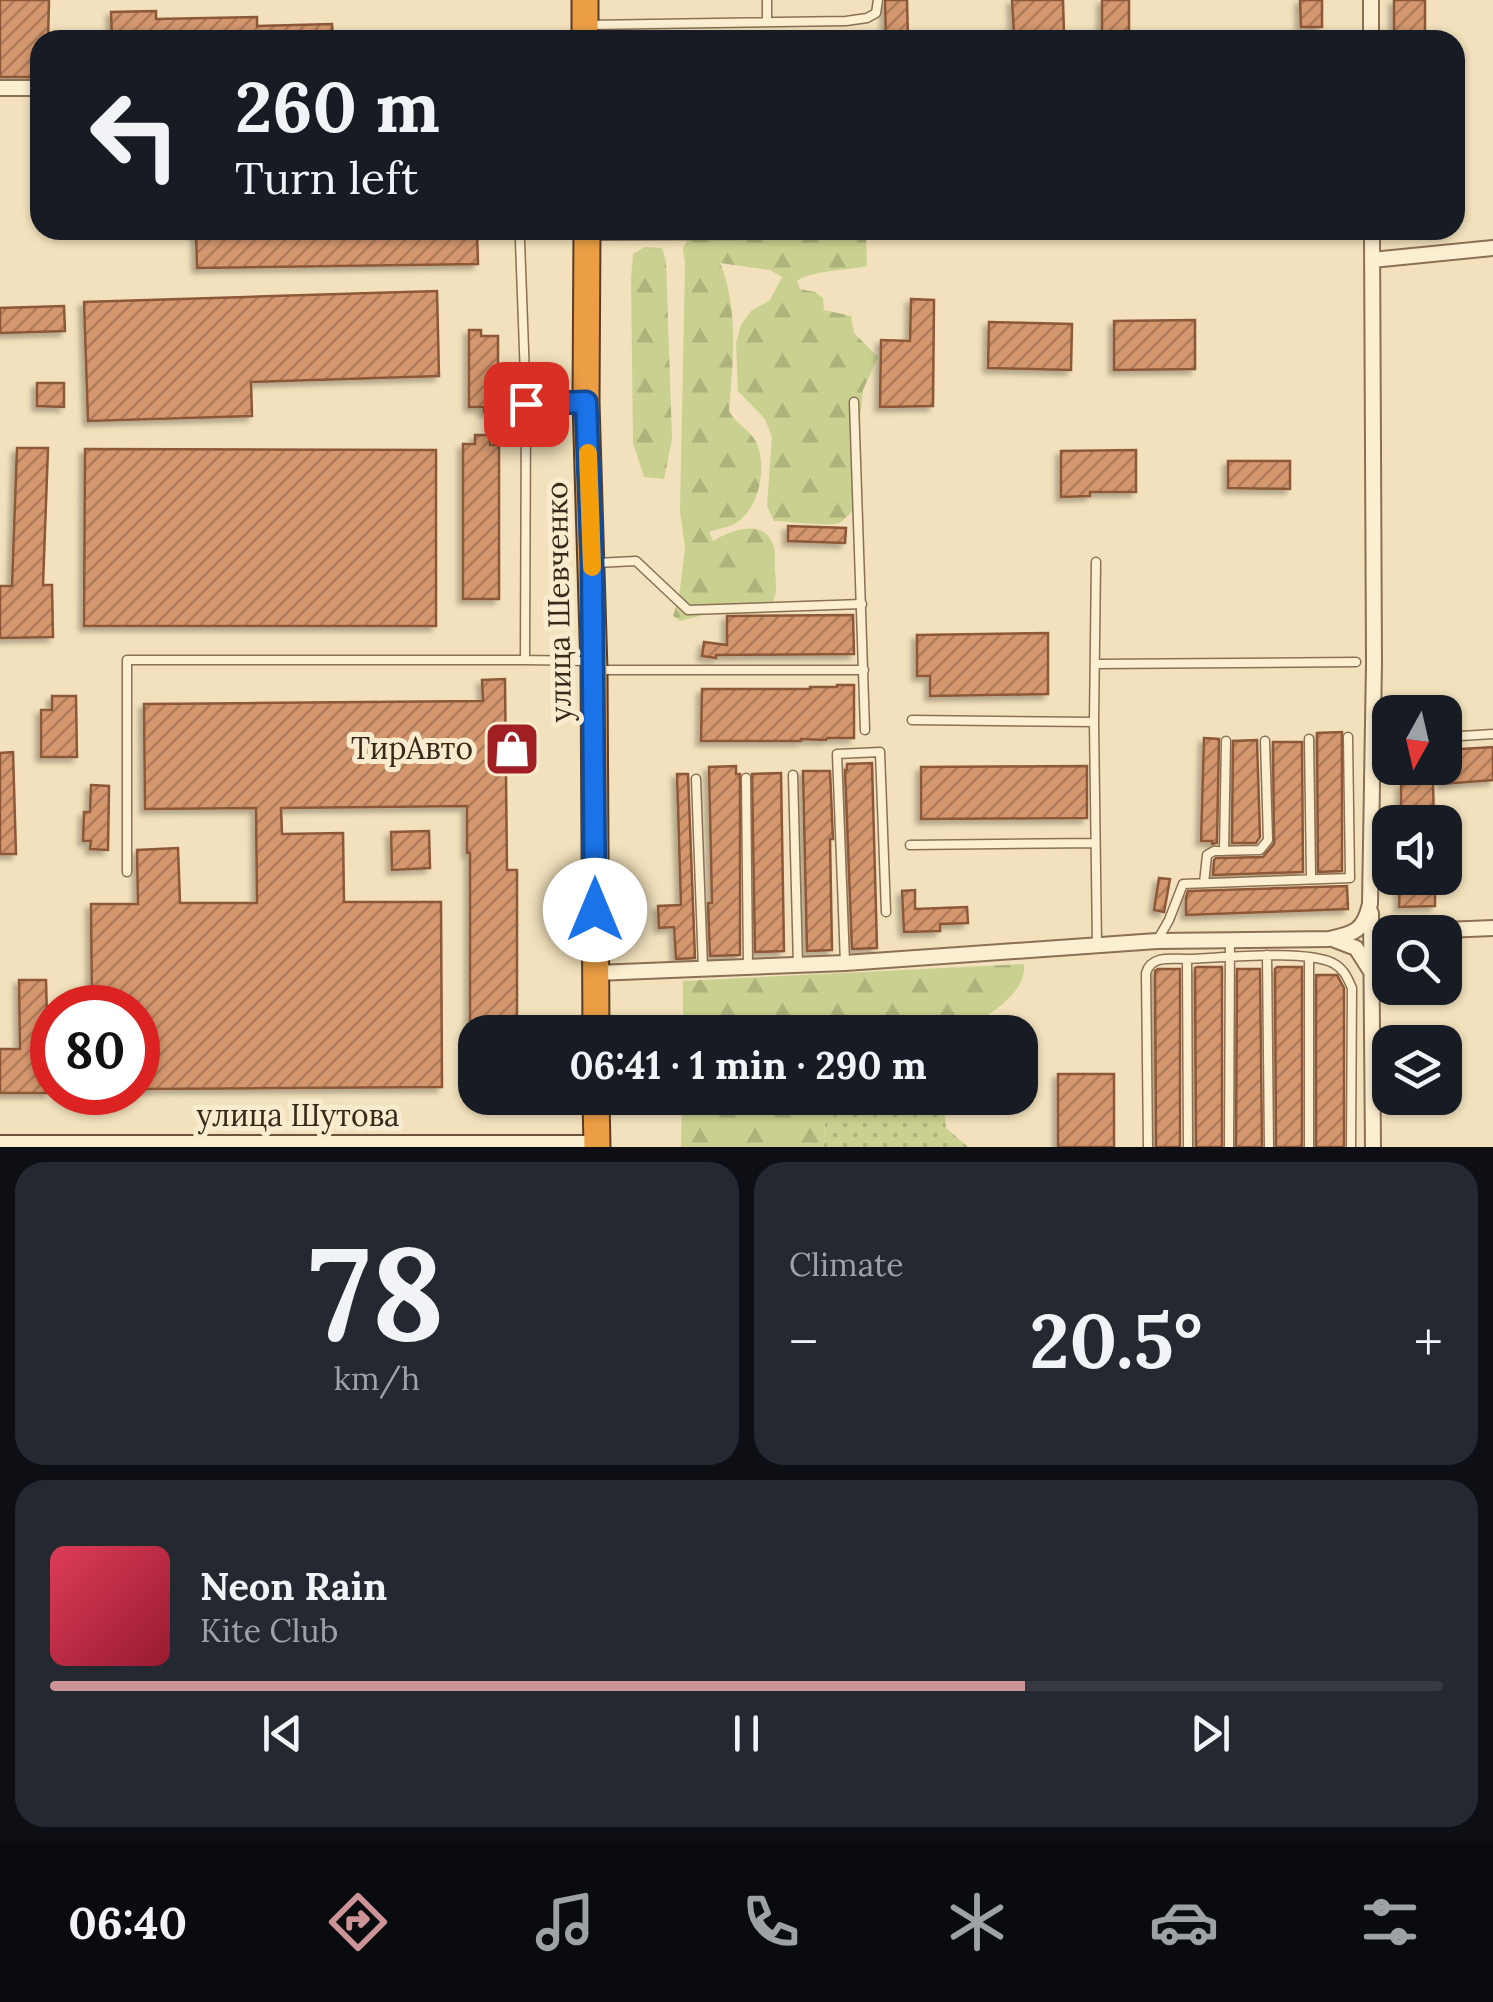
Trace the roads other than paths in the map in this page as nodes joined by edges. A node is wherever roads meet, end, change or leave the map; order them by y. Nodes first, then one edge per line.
1 (767, 0) edge
2 (878, 0) edge
3 (1370, 0) edge
4 (585, 22) edge
5 (767, 22) junction
6 (1371, 30) edge
7 (0, 88) edge
8 (30, 88) edge
9 (520, 240) dead end
10 (587, 240) edge
11 (1372, 240) edge
12 (1493, 248) edge
13 (1372, 260) junction
14 (586, 402) junction
15 (854, 402) dead end
16 (526, 404) junction
17 (1096, 562) dead end
18 (592, 564) junction
19 (862, 604) junction
20 (525, 660) junction
21 (1356, 662) dead end
22 (1095, 664) junction
23 (594, 666) junction
24 (864, 670) junction
25 (1373, 695) edge
26 (912, 720) dead end
27 (1094, 722) junction
28 (865, 730) dead end
29 (1493, 734) edge
30 (1462, 736) edge
31 (1348, 737) dead end
32 (1309, 739) dead end
33 (1226, 741) dead end
34 (1266, 741) dead end
35 (792, 775) dead end
36 (696, 778) dead end
37 (746, 778) dead end
38 (1372, 785) edge
39 (1095, 843) junction
40 (910, 845) dead end
41 (1224, 851) junction
42 (127, 872) dead end
43 (1311, 878) junction
44 (1204, 883) junction
45 (1370, 904) junction
46 (886, 912) dead end
47 (1493, 928) edge
48 (1462, 929) edge
49 (1372, 932) edge
50 (1230, 939) junction
51 (1329, 939) junction
52 (1157, 942) junction
53 (1097, 945) junction
54 (1267, 955) junction
55 (1230, 957) junction
56 (1309, 958) junction
57 (1187, 959) junction
58 (845, 963) junction
59 (798, 965) junction
60 (748, 966) junction
61 (702, 969) junction
62 (596, 973) junction
63 (1372, 974) edge
64 (1373, 1005) edge
65 (596, 1015) edge
66 (596, 1115) edge
67 (0, 1146) edge
68 (597, 1146) edge
69 (1148, 1147) edge
70 (1188, 1147) edge
71 (1229, 1147) edge
72 (1269, 1147) edge
73 (1309, 1147) edge
74 (1351, 1147) edge
75 (1374, 1147) edge

1 - 5 lane
2 - 5 lane
3 - 6 street
4 - 5 lane
7 - 8 street
9 - 16 lane
10 - 14 highway, улица Шевченко
11 - 13 street
12 - 13 street
13 - 25 street
14 - 16 lane
14 - 18 highway, улица Шевченко
15 - 19 lane
16 - 20 lane
17 - 22 lane
18 - 19 lane
18 - 23 highway, улица Шевченко
19 - 24 lane
20 - 23 lane
20 - 42 lane
21 - 22 lane
22 - 27 lane
23 - 24 lane
23 - 62 highway, улица Шевченко
24 - 28 lane
26 - 27 lane
27 - 39 lane
29 - 30 lane
31 - 43 lane
32 - 43 lane
33 - 41 lane
34 - 41 lane
35 - 59 lane
36 - 61 lane
37 - 60 lane
38 - 45 street
39 - 40 lane
39 - 53 lane
41 - 44 lane
43 - 44 lane
44 - 52 lane
45 - 49 street
45 - 51 street
46 - 58 lane
47 - 48 street
50 - 51 street
50 - 52 street
50 - 55 lane
51 - 63 street
52 - 53 street
53 - 58 street
54 - 55 lane
54 - 56 lane
54 - 72 lane
55 - 57 lane
55 - 71 lane
56 - 73 lane
56 - 74 lane
57 - 69 lane
57 - 70 lane
58 - 59 street
59 - 60 street
60 - 61 street
61 - 62 street
62 - 65 highway, улица Шевченко
64 - 75 street
66 - 68 highway
67 - 68 street, улица Шутова

